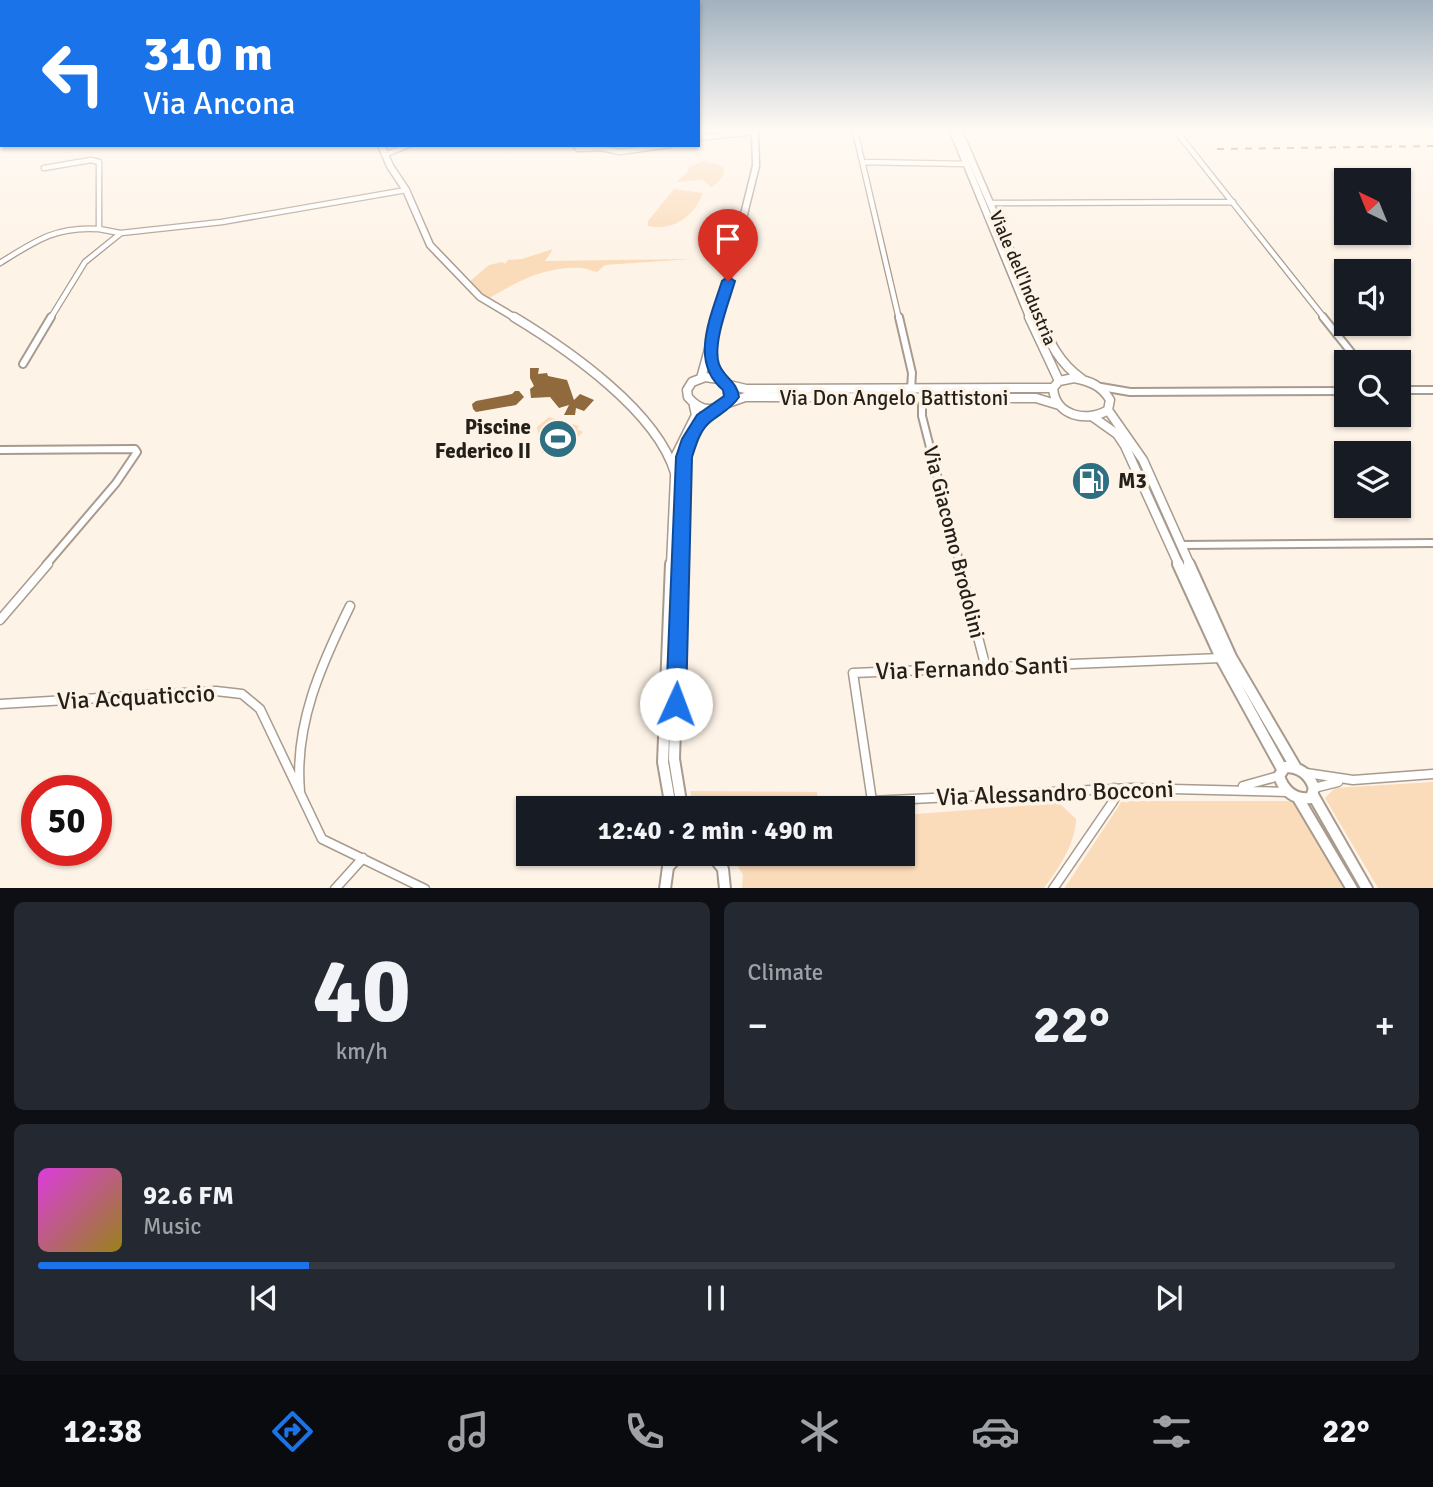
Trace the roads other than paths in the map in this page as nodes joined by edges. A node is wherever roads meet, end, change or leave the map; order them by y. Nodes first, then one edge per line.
1 (101, 172) edge
2 (395, 172) edge
3 (754, 172) edge
4 (865, 172) edge
5 (971, 172) edge
6 (977, 172) edge
7 (1209, 172) edge
8 (406, 190) junction
9 (1233, 202) junction
10 (991, 204) junction
11 (99, 229) junction
12 (121, 233) junction
13 (0, 263) edge
14 (713, 335) junction
15 (1350, 350) edge
16 (23, 364) dead end
17 (701, 378) junction
18 (719, 379) junction
19 (1082, 379) junction
20 (729, 384) junction
21 (1056, 384) junction
22 (1101, 387) junction
23 (1411, 390) edge
24 (1433, 390) edge
25 (1334, 391) edge
26 (1130, 393) junction
27 (917, 394) junction
28 (728, 402) junction
29 (1059, 405) junction
30 (1109, 405) junction
31 (694, 406) junction
32 (715, 409) junction
33 (1093, 417) junction
34 (0, 450) edge
35 (675, 473) junction
36 (1433, 543) edge
37 (1181, 545) junction
38 (350, 606) dead end
39 (0, 620) edge
40 (1221, 657) junction
41 (986, 668) junction
42 (0, 704) edge
43 (1300, 770) junction
44 (1281, 773) junction
45 (1433, 775) edge
46 (1347, 779) junction
47 (1238, 788) junction
48 (1114, 789) junction
49 (1314, 792) junction
50 (1293, 795) junction
51 (669, 796) edge
52 (680, 796) edge
53 (871, 796) edge
54 (300, 797) junction
55 (915, 799) edge
56 (363, 858) junction
57 (670, 866) edge
58 (721, 866) edge
59 (335, 888) edge
60 (425, 888) edge
61 (665, 888) edge
62 (725, 888) edge
63 (1053, 888) edge
64 (1352, 888) edge
65 (1367, 888) edge

1 - 11 street
2 - 8 main road
3 - 14 main road
4 - 27 street, Via Giacomo Brodolini
5 - 21 main road, Viale dell'Industria
6 - 10 main road, Viale dell'Industria
7 - 9 street
8 - 12 street
8 - 35 main road
9 - 10 street
9 - 15 street
10 - 19 main road, Viale dell'Industria
11 - 12 street
11 - 13 street
12 - 16 street
14 - 17 main road
14 - 18 main road
17 - 18 main road
17 - 31 main road
18 - 20 main road
19 - 21 main road, Via Don Angelo Battistoni
19 - 22 main road, Via Don Angelo Battistoni
20 - 27 main road, Via Don Angelo Battistoni
20 - 28 main road
21 - 27 main road, Via Don Angelo Battistoni
21 - 29 main road
22 - 26 street, Via Don Angelo Battistoni
22 - 30 main road
23 - 24 street
25 - 26 street, Via Don Angelo Battistoni
26 - 30 street, Via Don Angelo Battistoni
27 - 28 main road, Via Don Angelo Battistoni
27 - 29 main road, Via Don Angelo Battistoni
27 - 41 street, Via Giacomo Brodolini
28 - 32 main road
29 - 33 main road, Via Don Angelo Battistoni
30 - 33 main road, Via Don Angelo Battistoni
30 - 37 main road
31 - 32 main road
31 - 35 main road
32 - 52 main road
33 - 40 main road
34 - 39 street
35 - 51 main road
36 - 37 street
37 - 43 main road
38 - 54 street
40 - 41 street, Via Fernando Santi
40 - 44 main road
41 - 53 street, Via Fernando Santi
42 - 54 street, Via Acquaticcio
43 - 44 main road
43 - 46 street
43 - 49 main road
44 - 47 street, Via Alessandro Bocconi
44 - 50 main road
45 - 46 street
46 - 49 street
47 - 48 street, Via Alessandro Bocconi
47 - 50 street, Via Alessandro Bocconi
48 - 55 street, Via Alessandro Bocconi
48 - 63 street
49 - 50 main road
49 - 65 main road
50 - 64 main road
54 - 56 street, Via Acquaticcio
56 - 59 street
56 - 60 street, Via Acquaticcio
57 - 61 main road
58 - 62 main road

